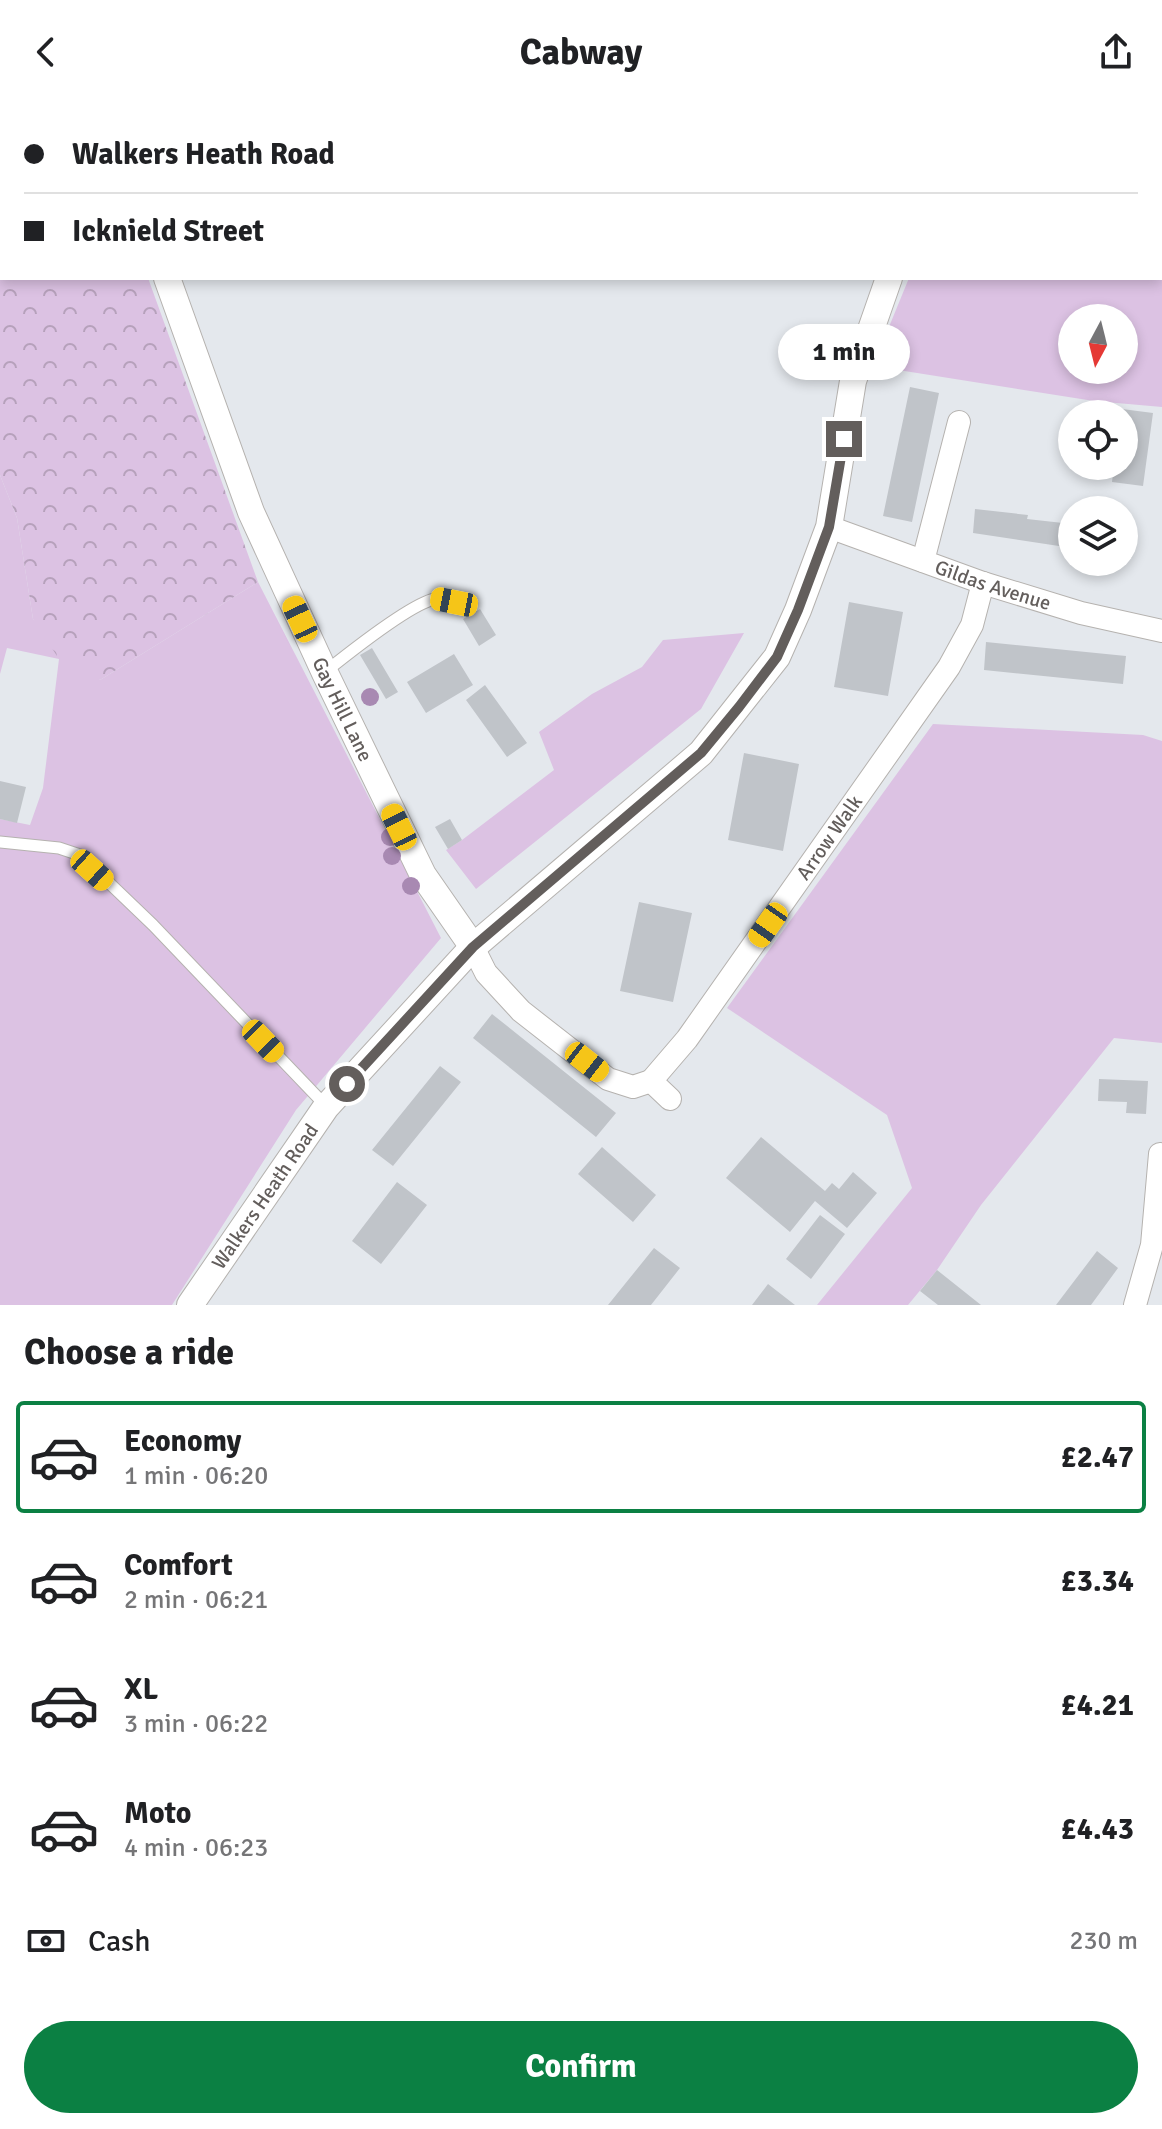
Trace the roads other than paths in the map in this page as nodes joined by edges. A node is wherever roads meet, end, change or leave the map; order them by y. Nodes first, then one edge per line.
1 (168, 280) edge
2 (888, 280) edge
3 (959, 422) dead end
4 (829, 527) junction
5 (923, 561) junction
6 (983, 583) junction
7 (454, 602) dead end
8 (1162, 631) edge
9 (325, 673) junction
10 (0, 842) edge
11 (473, 947) junction
12 (651, 1081) junction
13 (670, 1099) dead end
14 (326, 1107) junction
15 (1160, 1154) edge
16 (190, 1305) edge
17 (1135, 1305) edge

1 - 9 street, Gay Hill Lane
2 - 4 street, Walkers Heath Road
3 - 5 street
4 - 5 street, Gildas Avenue
4 - 11 street, Walkers Heath Road
5 - 6 street, Gildas Avenue
6 - 8 street, Gildas Avenue
6 - 12 street, Arrow Walk
7 - 9 lane
9 - 11 street, Gay Hill Lane
10 - 14 lane
11 - 12 street
11 - 14 street, Walkers Heath Road
12 - 13 street
14 - 16 street, Walkers Heath Road
15 - 17 street

